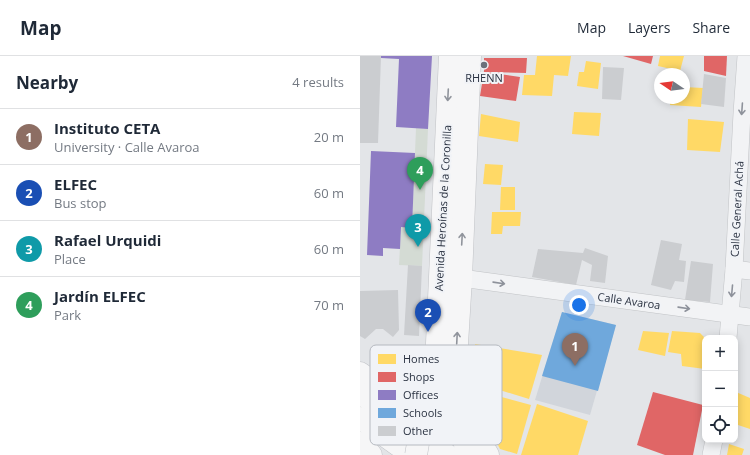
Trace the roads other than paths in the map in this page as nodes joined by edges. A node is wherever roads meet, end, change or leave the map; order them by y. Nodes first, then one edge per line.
1 (450, 56) edge
2 (470, 56) edge
3 (746, 56) edge
4 (742, 270) edge
5 (461, 278) junction
6 (730, 314) junction
7 (750, 316) edge
8 (728, 335) edge
9 (437, 345) edge
10 (457, 345) edge
11 (360, 372) edge
12 (370, 380) edge
13 (360, 393) edge
14 (370, 400) edge
15 (360, 418) edge
16 (370, 425) edge
17 (360, 442) edge
18 (713, 443) edge
19 (398, 445) edge
20 (418, 445) edge
21 (433, 445) edge
22 (465, 445) edge
23 (482, 445) edge
24 (371, 455) edge
25 (412, 455) edge
26 (416, 455) edge
27 (447, 455) edge
28 (467, 455) edge
29 (488, 455) edge
30 (711, 455) edge

1 -> 9 main road, Avenida Heroínas de la Coronilla
5 -> 2 main road, Avenida Heroínas de la Coronilla
3 -> 4 street, Calle General Achá
4 -> 6 street, Calle General Achá
5 -> 6 street, Calle Avaroa
10 -> 5 main road, Avenida Heroínas de la Coronilla
6 - 7 street, Calle Avaroa
6 - 8 street, Calle General Achá
11 - 12 main road
13 - 14 main road
15 - 16 main road
17 - 24 main road
18 - 30 street
19 - 25 main road
20 - 26 main road, Avenida Heroínas de la Coronilla, bridge
21 - 27 main road
22 - 28 main road, Avenida Heroínas de la Coronilla
23 - 29 main road

